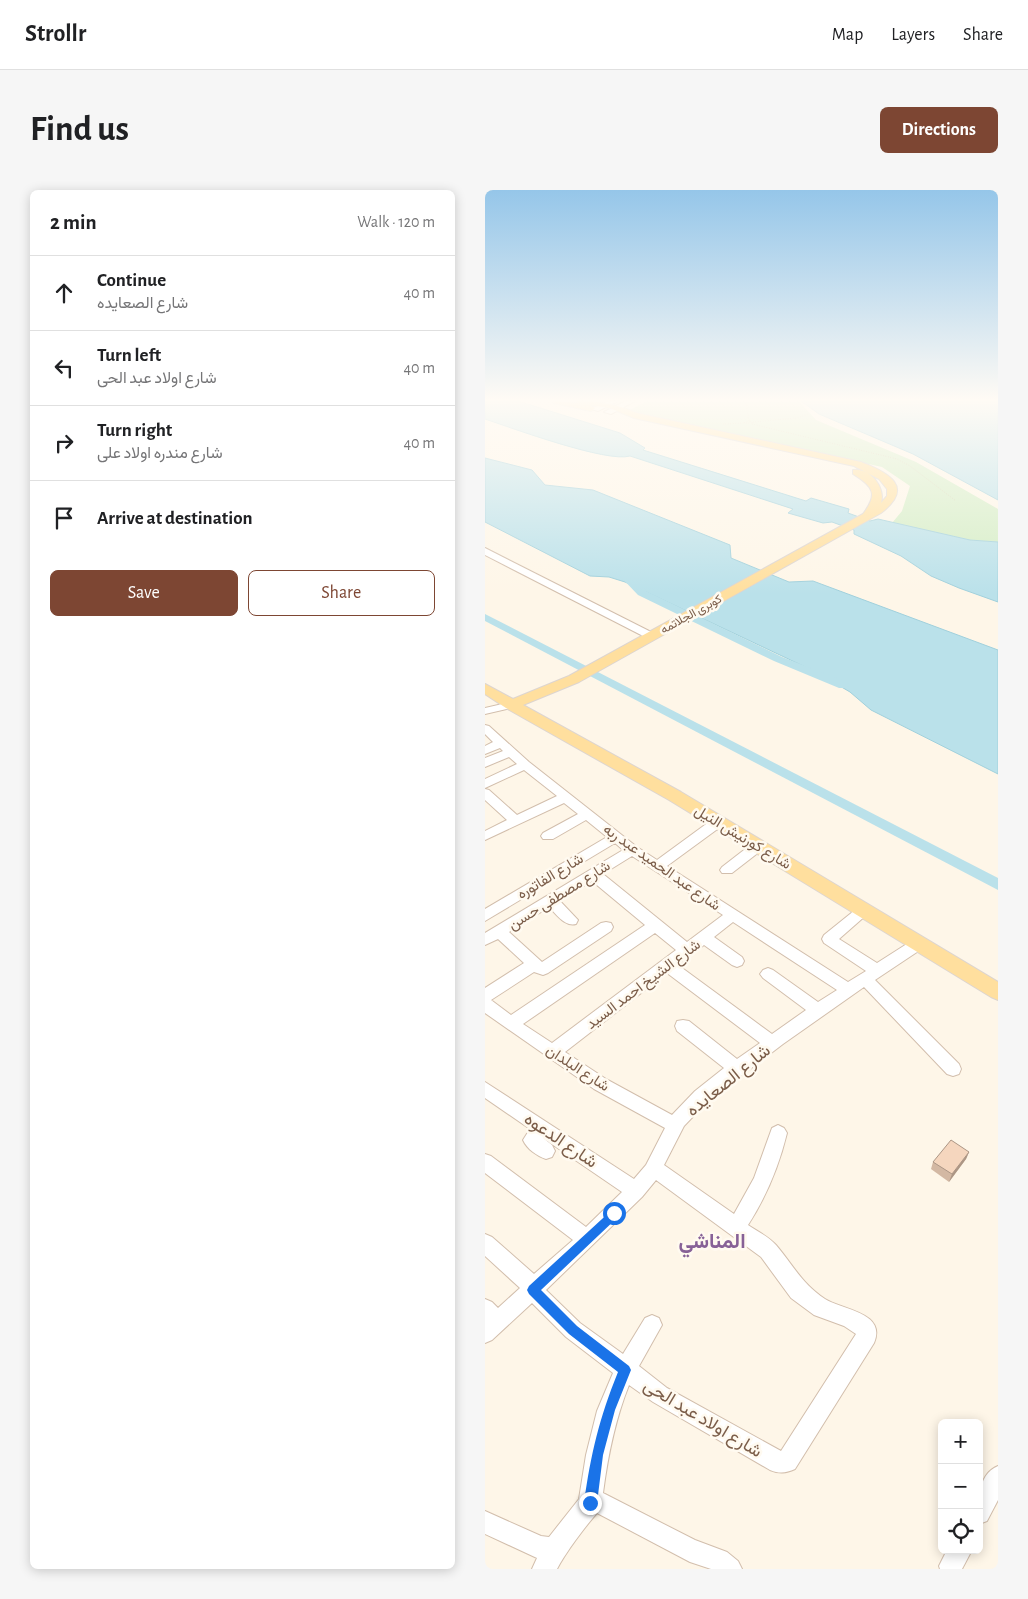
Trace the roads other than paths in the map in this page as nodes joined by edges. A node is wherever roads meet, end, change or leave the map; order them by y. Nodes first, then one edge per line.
1 (833, 465) edge
2 (860, 465) edge
3 (865, 517) junction
4 (485, 551) edge
5 (651, 636) junction
6 (485, 677) edge
7 (485, 688) edge
8 (517, 703) junction
9 (485, 712) edge
10 (485, 728) edge
11 (506, 747) junction
12 (485, 750) edge
13 (485, 763) edge
14 (525, 765) junction
15 (485, 784) edge
16 (485, 793) edge
17 (566, 797) junction
18 (588, 814) junction
19 (516, 821) junction
20 (718, 822) junction
21 (485, 836) edge
22 (548, 836) dead end
23 (615, 837) junction
24 (758, 846) junction
25 (632, 850) junction
26 (657, 867) junction
27 (727, 870) dead end
28 (593, 874) junction
29 (550, 900) junction
30 (865, 910) junction
31 (733, 915) junction
32 (485, 916) edge
33 (571, 920) dead end
34 (655, 925) junction
35 (606, 927) dead end
36 (499, 932) junction
37 (704, 938) junction
38 (485, 940) edge
39 (919, 944) junction
40 (687, 951) junction
41 (954, 959) junction
42 (737, 961) dead end
43 (535, 964) junction
44 (668, 966) junction
45 (768, 974) dead end
46 (872, 975) junction
47 (998, 980) edge
48 (849, 990) junction
49 (998, 992) edge
50 (485, 1003) edge
51 (819, 1010) junction
52 (511, 1024) junction
53 (683, 1026) dead end
54 (772, 1043) junction
55 (553, 1052) junction
56 (737, 1069) junction
57 (953, 1069) dead end
58 (485, 1089) edge
59 (675, 1125) junction
60 (541, 1128) junction
61 (778, 1133) dead end
62 (546, 1152) dead end
63 (485, 1162) edge
64 (655, 1169) junction
65 (636, 1191) junction
66 (736, 1226) junction
67 (587, 1239) junction
68 (485, 1243) edge
69 (534, 1289) junction
70 (489, 1321) edge
71 (652, 1325) dead end
72 (625, 1370) junction
73 (997, 1482) edge
74 (590, 1503) junction
75 (981, 1509) edge
76 (485, 1522) edge
77 (556, 1547) junction
78 (544, 1569) edge
79 (730, 1569) edge

1 - 3 main road
2 - 3 main road, كوبرى الجلاتمه
3 - 5 main road, كوبرى الجلاتمه
4 - 5 street
5 - 8 main road, كوبرى الجلاتمه
6 - 8 main road, شارع كورنيش النيل
7 - 8 main road, شارع كورنيش النيل
8 - 9 street
8 - 20 main road, شارع كورنيش النيل
8 - 41 main road, شارع كورنيش النيل
10 - 11 street, شارع عبد الحميد عبد ربه
11 - 12 street
11 - 13 street
11 - 14 street, شارع عبد الحميد عبد ربه
14 - 15 street
14 - 17 street, شارع عبد الحميد عبد ربه
16 - 19 street
17 - 18 street, شارع عبد الحميد عبد ربه
17 - 19 street
18 - 22 street
18 - 23 street, شارع عبد الحميد عبد ربه
19 - 21 street
20 - 24 main road, شارع كورنيش النيل
20 - 26 street
23 - 25 street, شارع عبد الحميد عبد ربه
23 - 32 street, شارع الفاتوره
24 - 27 street
24 - 30 main road, شارع كورنيش النيل
25 - 26 street, شارع عبد الحميد عبد ربه
25 - 28 street, شارع مصطفى حسن
26 - 31 street, شارع عبد الحميد عبد ربه
28 - 29 street, شارع مصطفى حسن
28 - 34 street
29 - 33 street
29 - 36 street, شارع مصطفى حسن
30 - 39 main road, شارع كورنيش النيل
30 - 46 street
31 - 37 street, شارع الشيخ احمد السيد
31 - 48 street, شارع عبد الحميد عبد ربه
34 - 40 street
34 - 52 street
35 - 43 street
36 - 38 street, شارع مصطفى حسن
36 - 43 street
37 - 40 street, شارع الشيخ احمد السيد
37 - 42 street
39 - 41 main road, شارع كورنيش النيل
39 - 46 street, شارع الصعايده
40 - 44 street, شارع الشيخ احمد السيد
41 - 47 main road, شارع كورنيش النيل
41 - 49 main road, شارع كورنيش النيل
43 - 50 street
44 - 54 street
44 - 55 street, شارع الشيخ احمد السيد
45 - 51 street
46 - 48 street, شارع الصعايده
46 - 57 street
48 - 51 street, شارع الصعايده
50 - 52 street, شارع البلدان
51 - 54 street, شارع الصعايده
52 - 55 street, شارع البلدان
53 - 56 street
54 - 56 street, شارع الصعايده
55 - 59 street, شارع البلدان
56 - 59 street, شارع الصعايده
58 - 60 street, شارع الدعوه
59 - 64 street, شارع الصعايده
60 - 62 street
60 - 65 street, شارع الدعوه
61 - 66 street
63 - 67 street
64 - 65 street, شارع الصعايده
64 - 66 street
65 - 67 street, شارع الصعايده
66 - 72 street, شارع اولاد عبد الحى
67 - 69 street, شارع الصعايده
68 - 69 street, شارع اولاد عبد الحى
69 - 70 street, شارع الصعايده
69 - 72 street, شارع اولاد عبد الحى
71 - 72 street
72 - 74 street
73 - 75 street
74 - 77 street
74 - 79 street
76 - 77 street
77 - 78 street

